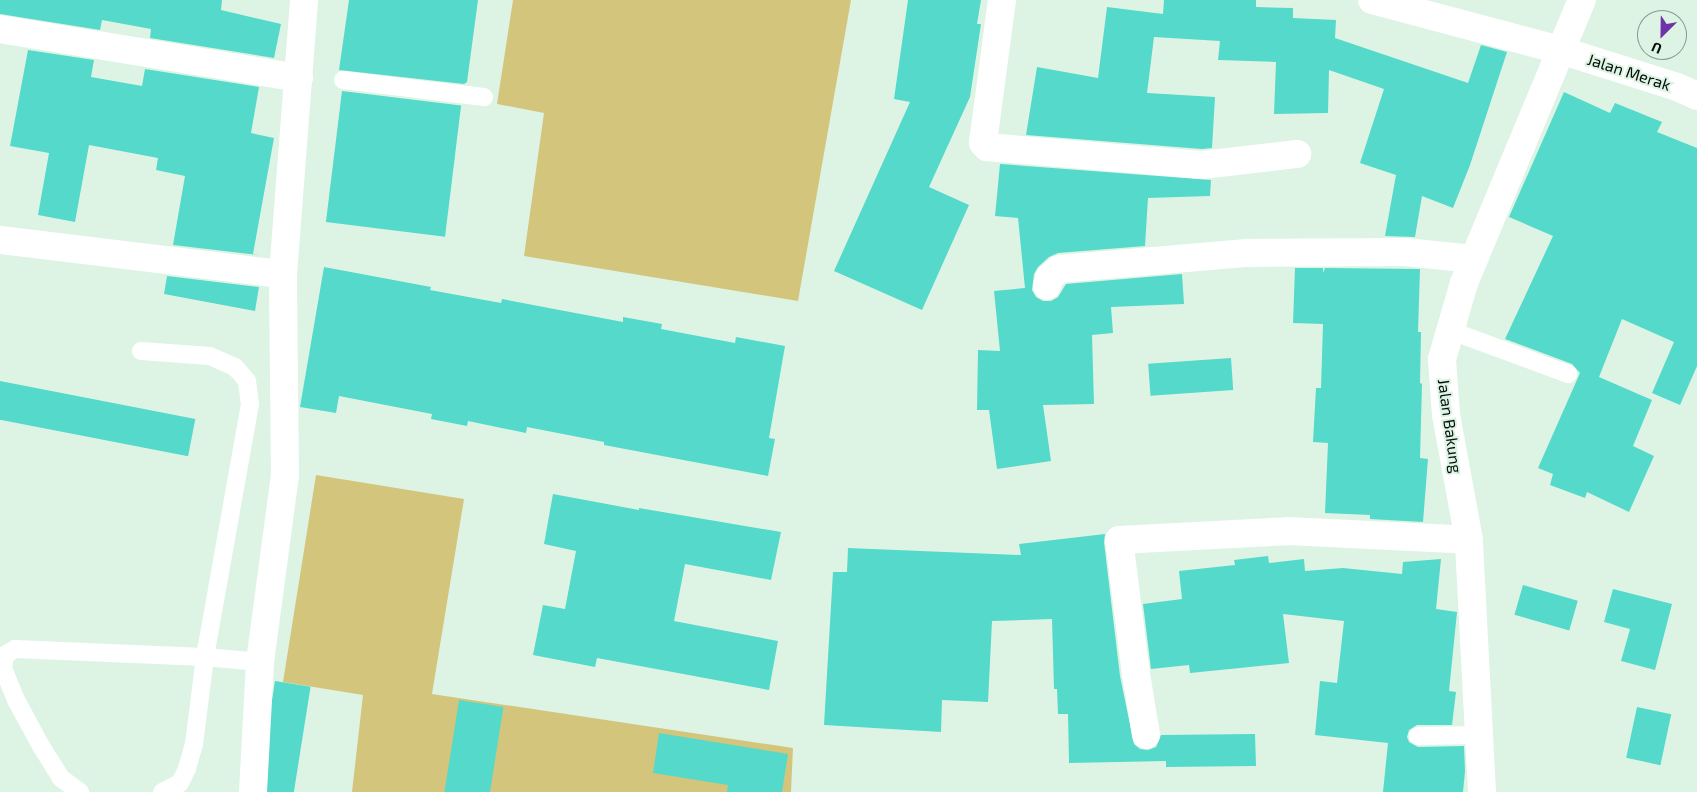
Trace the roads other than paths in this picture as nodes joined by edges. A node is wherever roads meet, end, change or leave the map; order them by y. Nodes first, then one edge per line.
1 (304, 0) edge
2 (1002, 0) edge
3 (1372, 0) edge
4 (1582, 0) edge
5 (0, 29) edge
6 (1560, 50) junction
7 (299, 78) junction
8 (343, 80) dead end
9 (1697, 96) edge
10 (484, 97) dead end
11 (1297, 154) dead end
12 (0, 240) edge
13 (1474, 259) junction
14 (283, 274) junction
15 (1047, 286) dead end
16 (1449, 330) junction
17 (141, 351) dead end
18 (1568, 374) dead end
19 (1469, 540) junction
20 (205, 657) junction
21 (260, 662) junction
22 (1479, 734) junction
23 (1146, 735) dead end
24 (1418, 736) dead end
25 (80, 792) edge
26 (162, 792) edge
27 (253, 792) edge
28 (1482, 792) edge

1 - 7 street
2 - 11 street
3 - 6 street, Jalan Merak
4 - 6 street, Jalan Bakung
5 - 7 street
6 - 9 street, Jalan Merak
6 - 13 street, Jalan Bakung
7 - 14 street
8 - 10 lane
12 - 14 street
13 - 15 street
13 - 16 street, Jalan Bakung
14 - 21 street
16 - 18 lane
16 - 19 street, Jalan Bakung
17 - 20 lane
19 - 22 street, Jalan Bakung
19 - 23 street
20 - 21 lane
20 - 25 lane
20 - 26 lane
21 - 27 street
22 - 24 lane
22 - 28 street, Jalan Bakung

